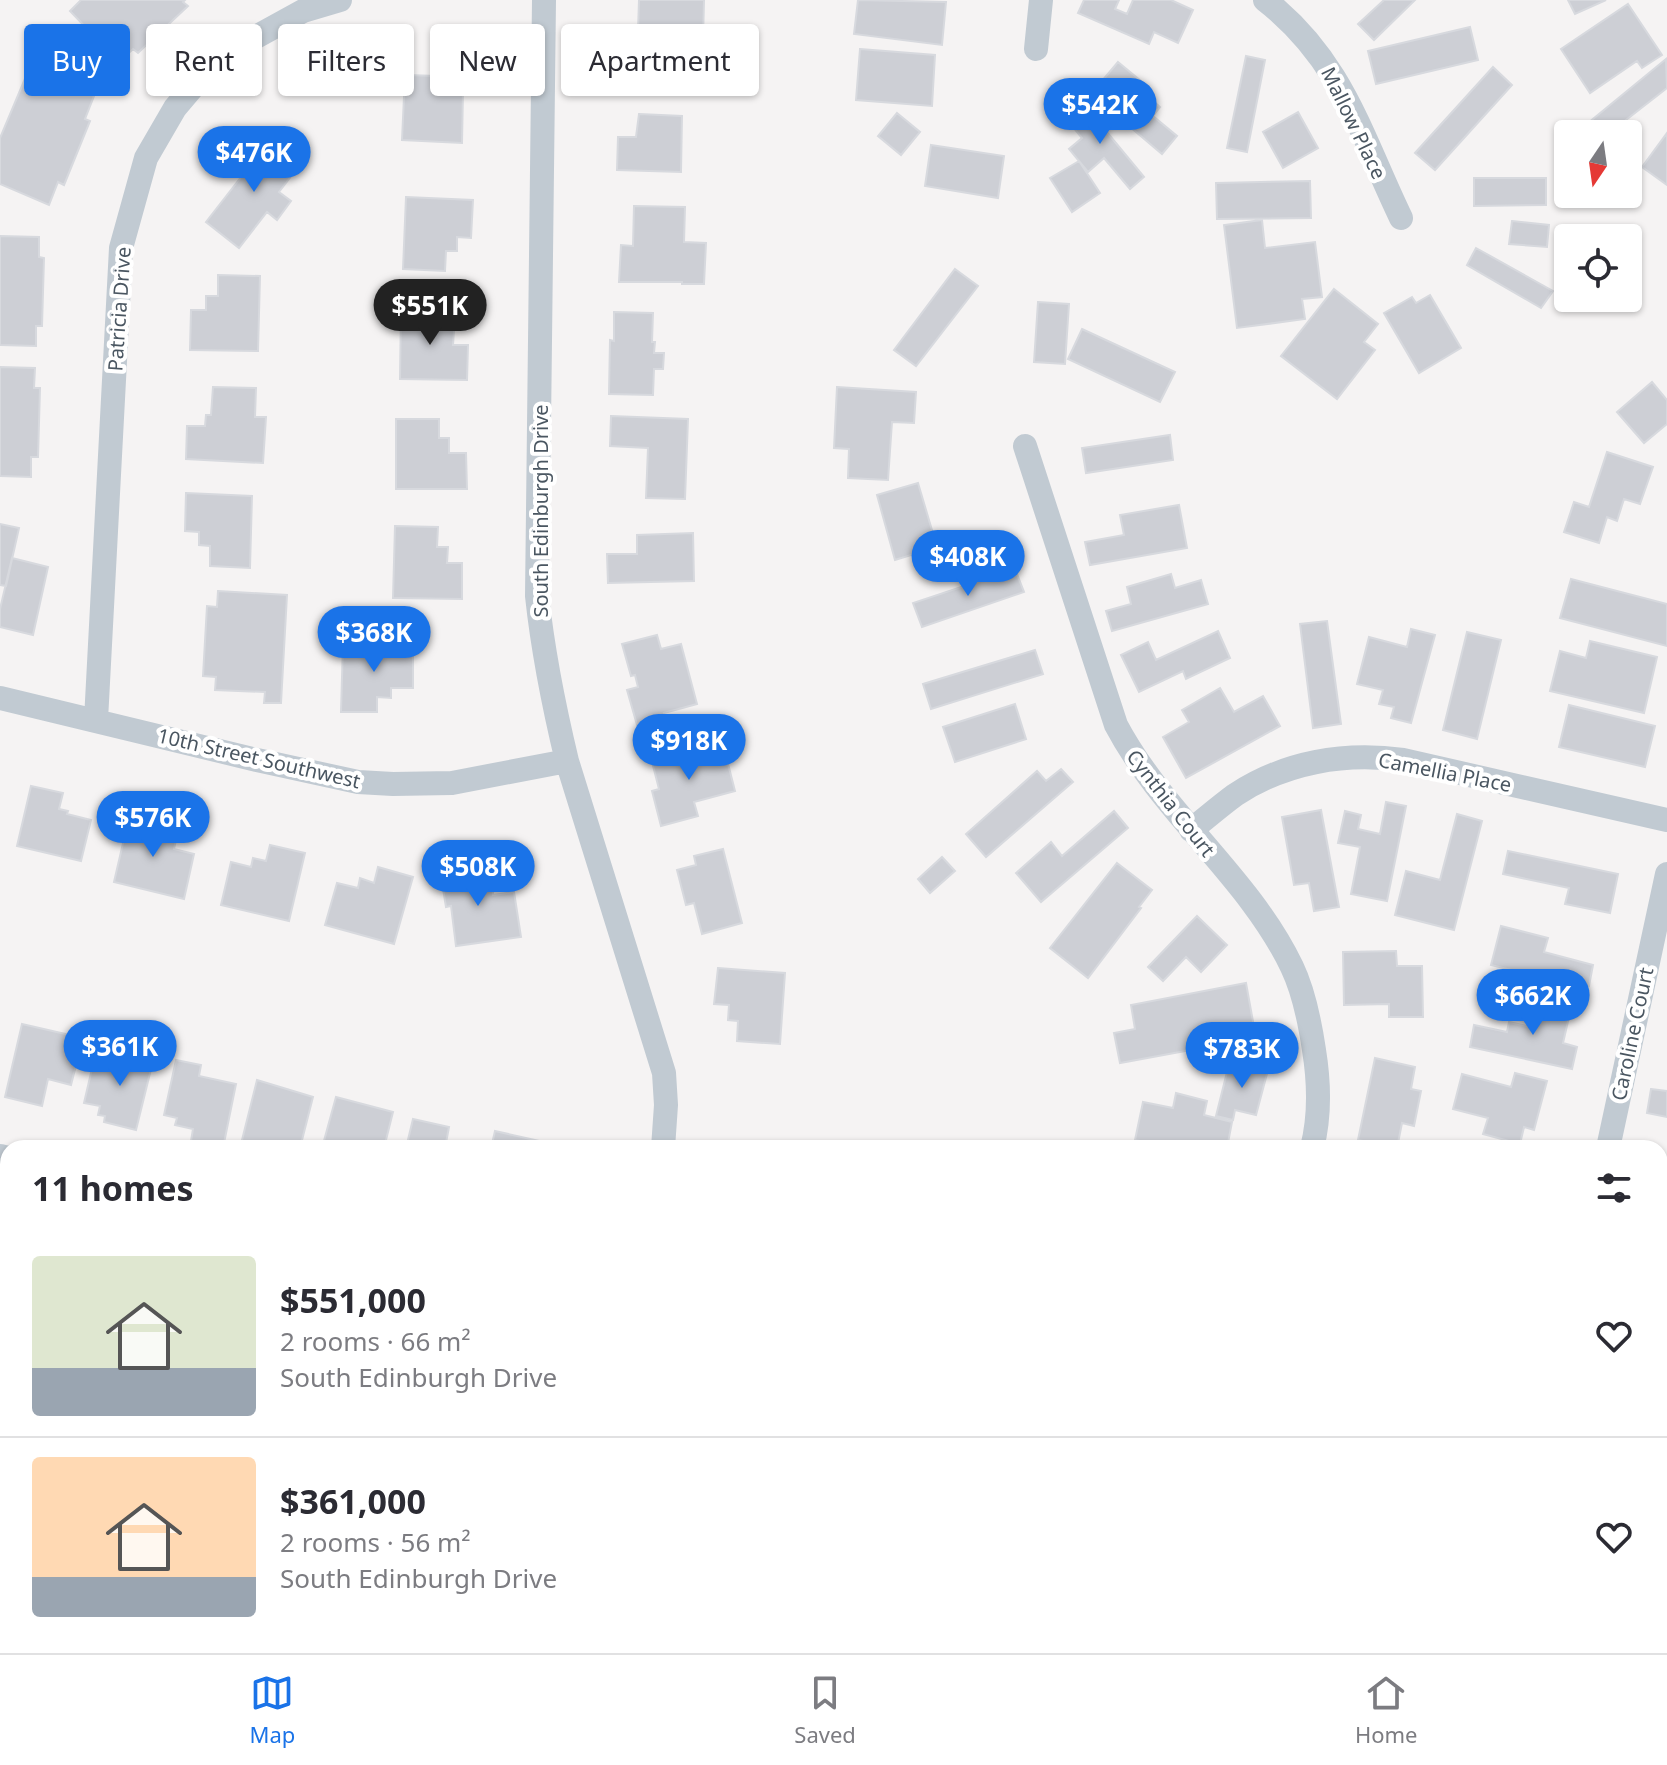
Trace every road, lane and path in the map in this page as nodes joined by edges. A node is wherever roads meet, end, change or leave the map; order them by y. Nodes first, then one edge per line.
1 (340, 0) edge
2 (544, 0) edge
3 (1041, 0) edge
4 (1265, 0) edge
5 (1036, 49) dead end
6 (1401, 218) dead end
7 (1025, 446) dead end
8 (0, 698) edge
9 (96, 720) junction
10 (567, 761) junction
11 (1667, 820) edge
12 (1191, 830) junction
13 (1667, 874) edge
14 (664, 1140) edge
15 (1313, 1140) edge
16 (1610, 1140) edge

1 - 9 street, Patricia Drive
2 - 10 street, South Edinburgh Drive
3 - 5 street
4 - 6 street, Mallow Place
7 - 12 street, Cynthia Court
8 - 9 street, 10th Street Southwest
9 - 10 street, 10th Street Southwest
10 - 14 street, South Edinburgh Drive
11 - 12 street, Camellia Place
12 - 15 street, Cynthia Court
13 - 16 street, Caroline Court

